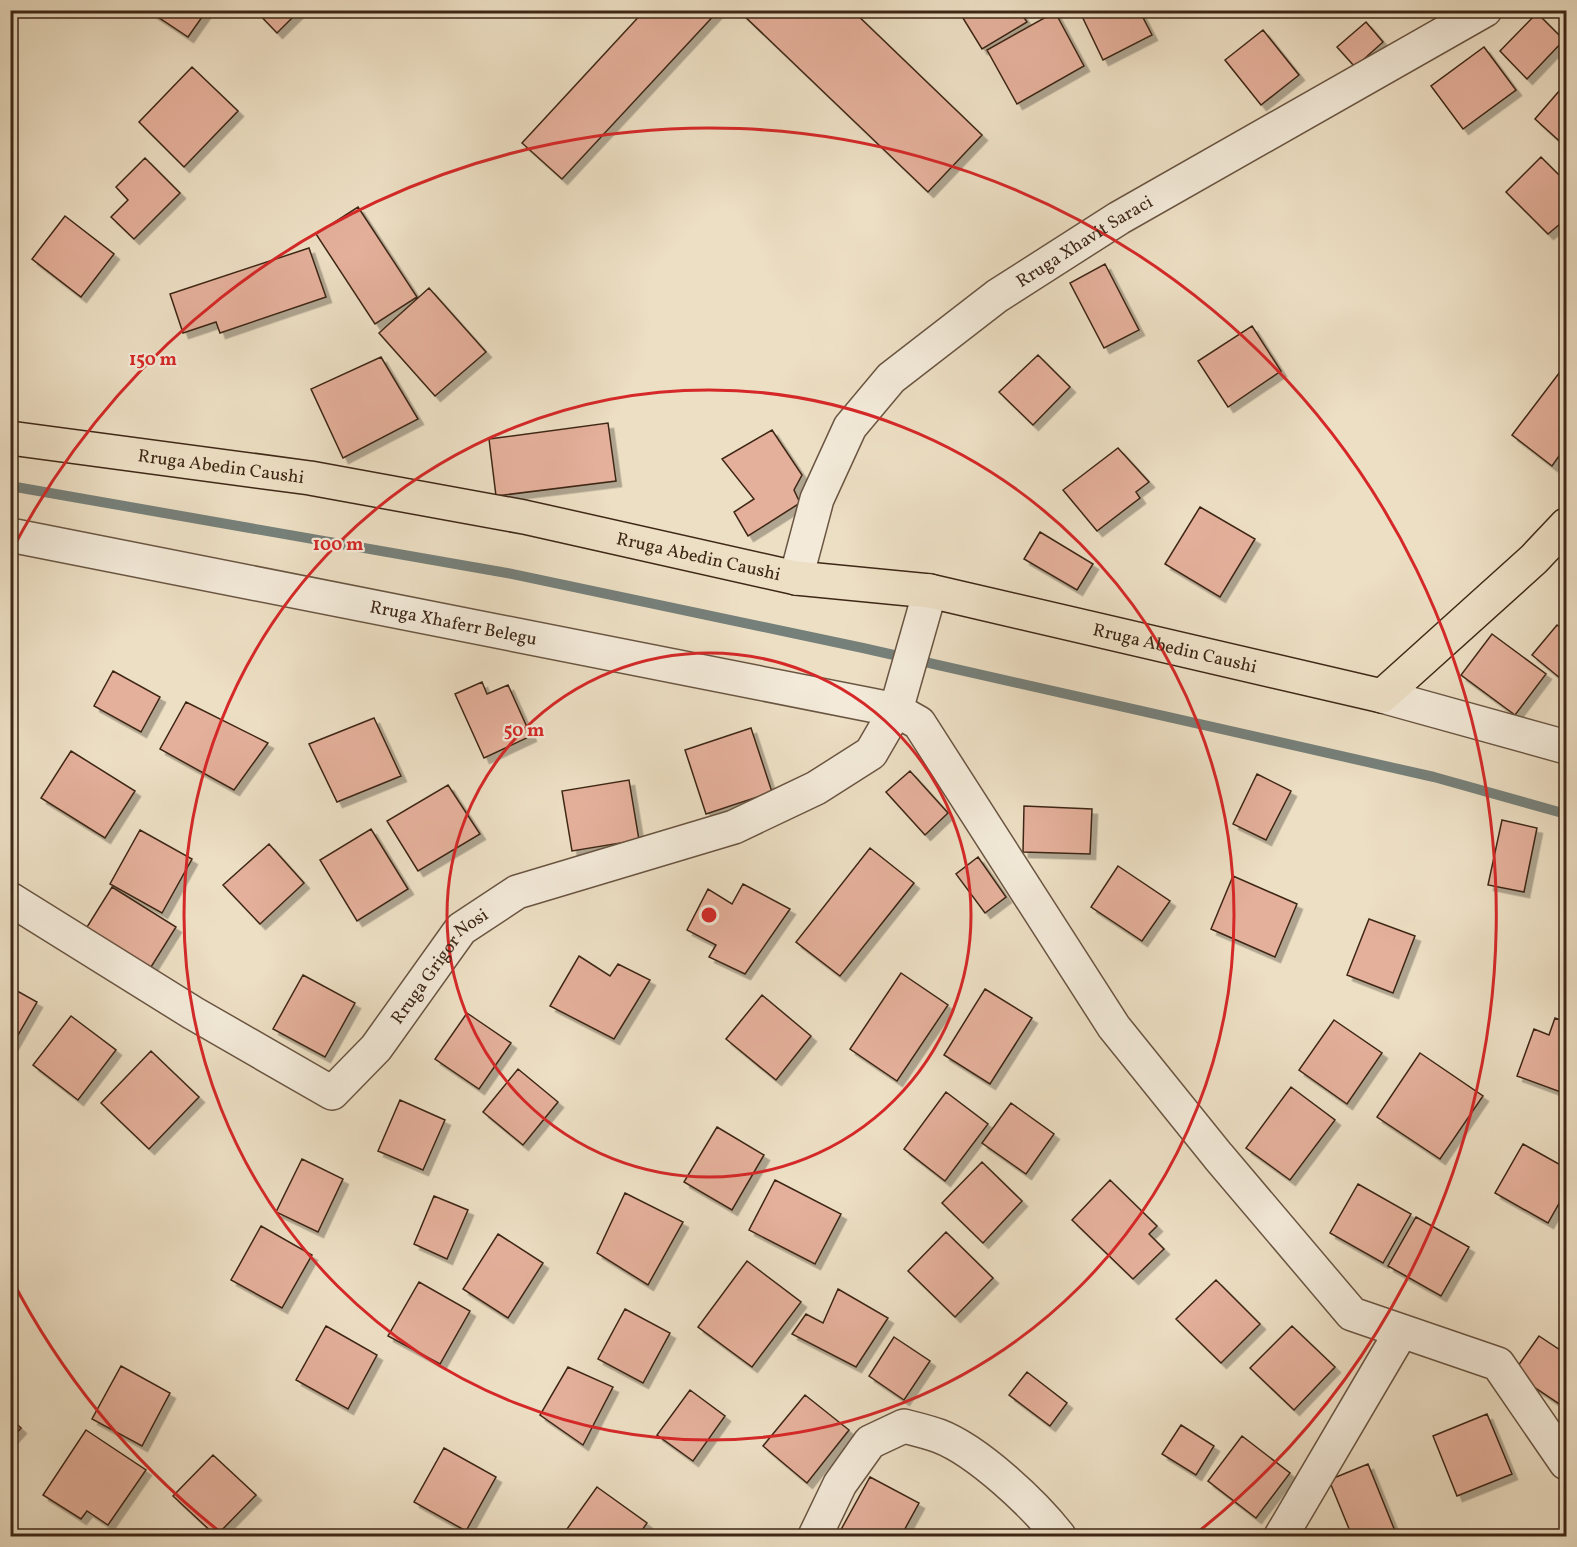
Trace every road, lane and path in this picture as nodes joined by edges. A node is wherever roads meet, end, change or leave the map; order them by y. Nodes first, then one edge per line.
1 (1485, 10) edge
2 (10, 438) edge
3 (1566, 525) edge
4 (10, 535) edge
5 (796, 578) junction
6 (930, 591) junction
7 (1382, 696) junction
8 (896, 710) junction
9 (1566, 747) edge
10 (10, 900) edge
11 (1401, 1332) junction
12 (1566, 1463) edge
13 (815, 1536) edge
14 (1059, 1536) edge
15 (1281, 1536) edge

1 - 5 street, Rruga Xhavit Saraci
2 - 5 main road, Rruga Abedin Caushi
3 - 7 main road
4 - 8 street, Rruga Xhaferr Belegu
5 - 6 main road, Rruga Abedin Caushi
6 - 7 main road, Rruga Abedin Caushi
6 - 8 street
7 - 9 street
8 - 10 street, Rruga Grigor Nosi
8 - 11 street
11 - 12 street
11 - 15 street
13 - 14 street

